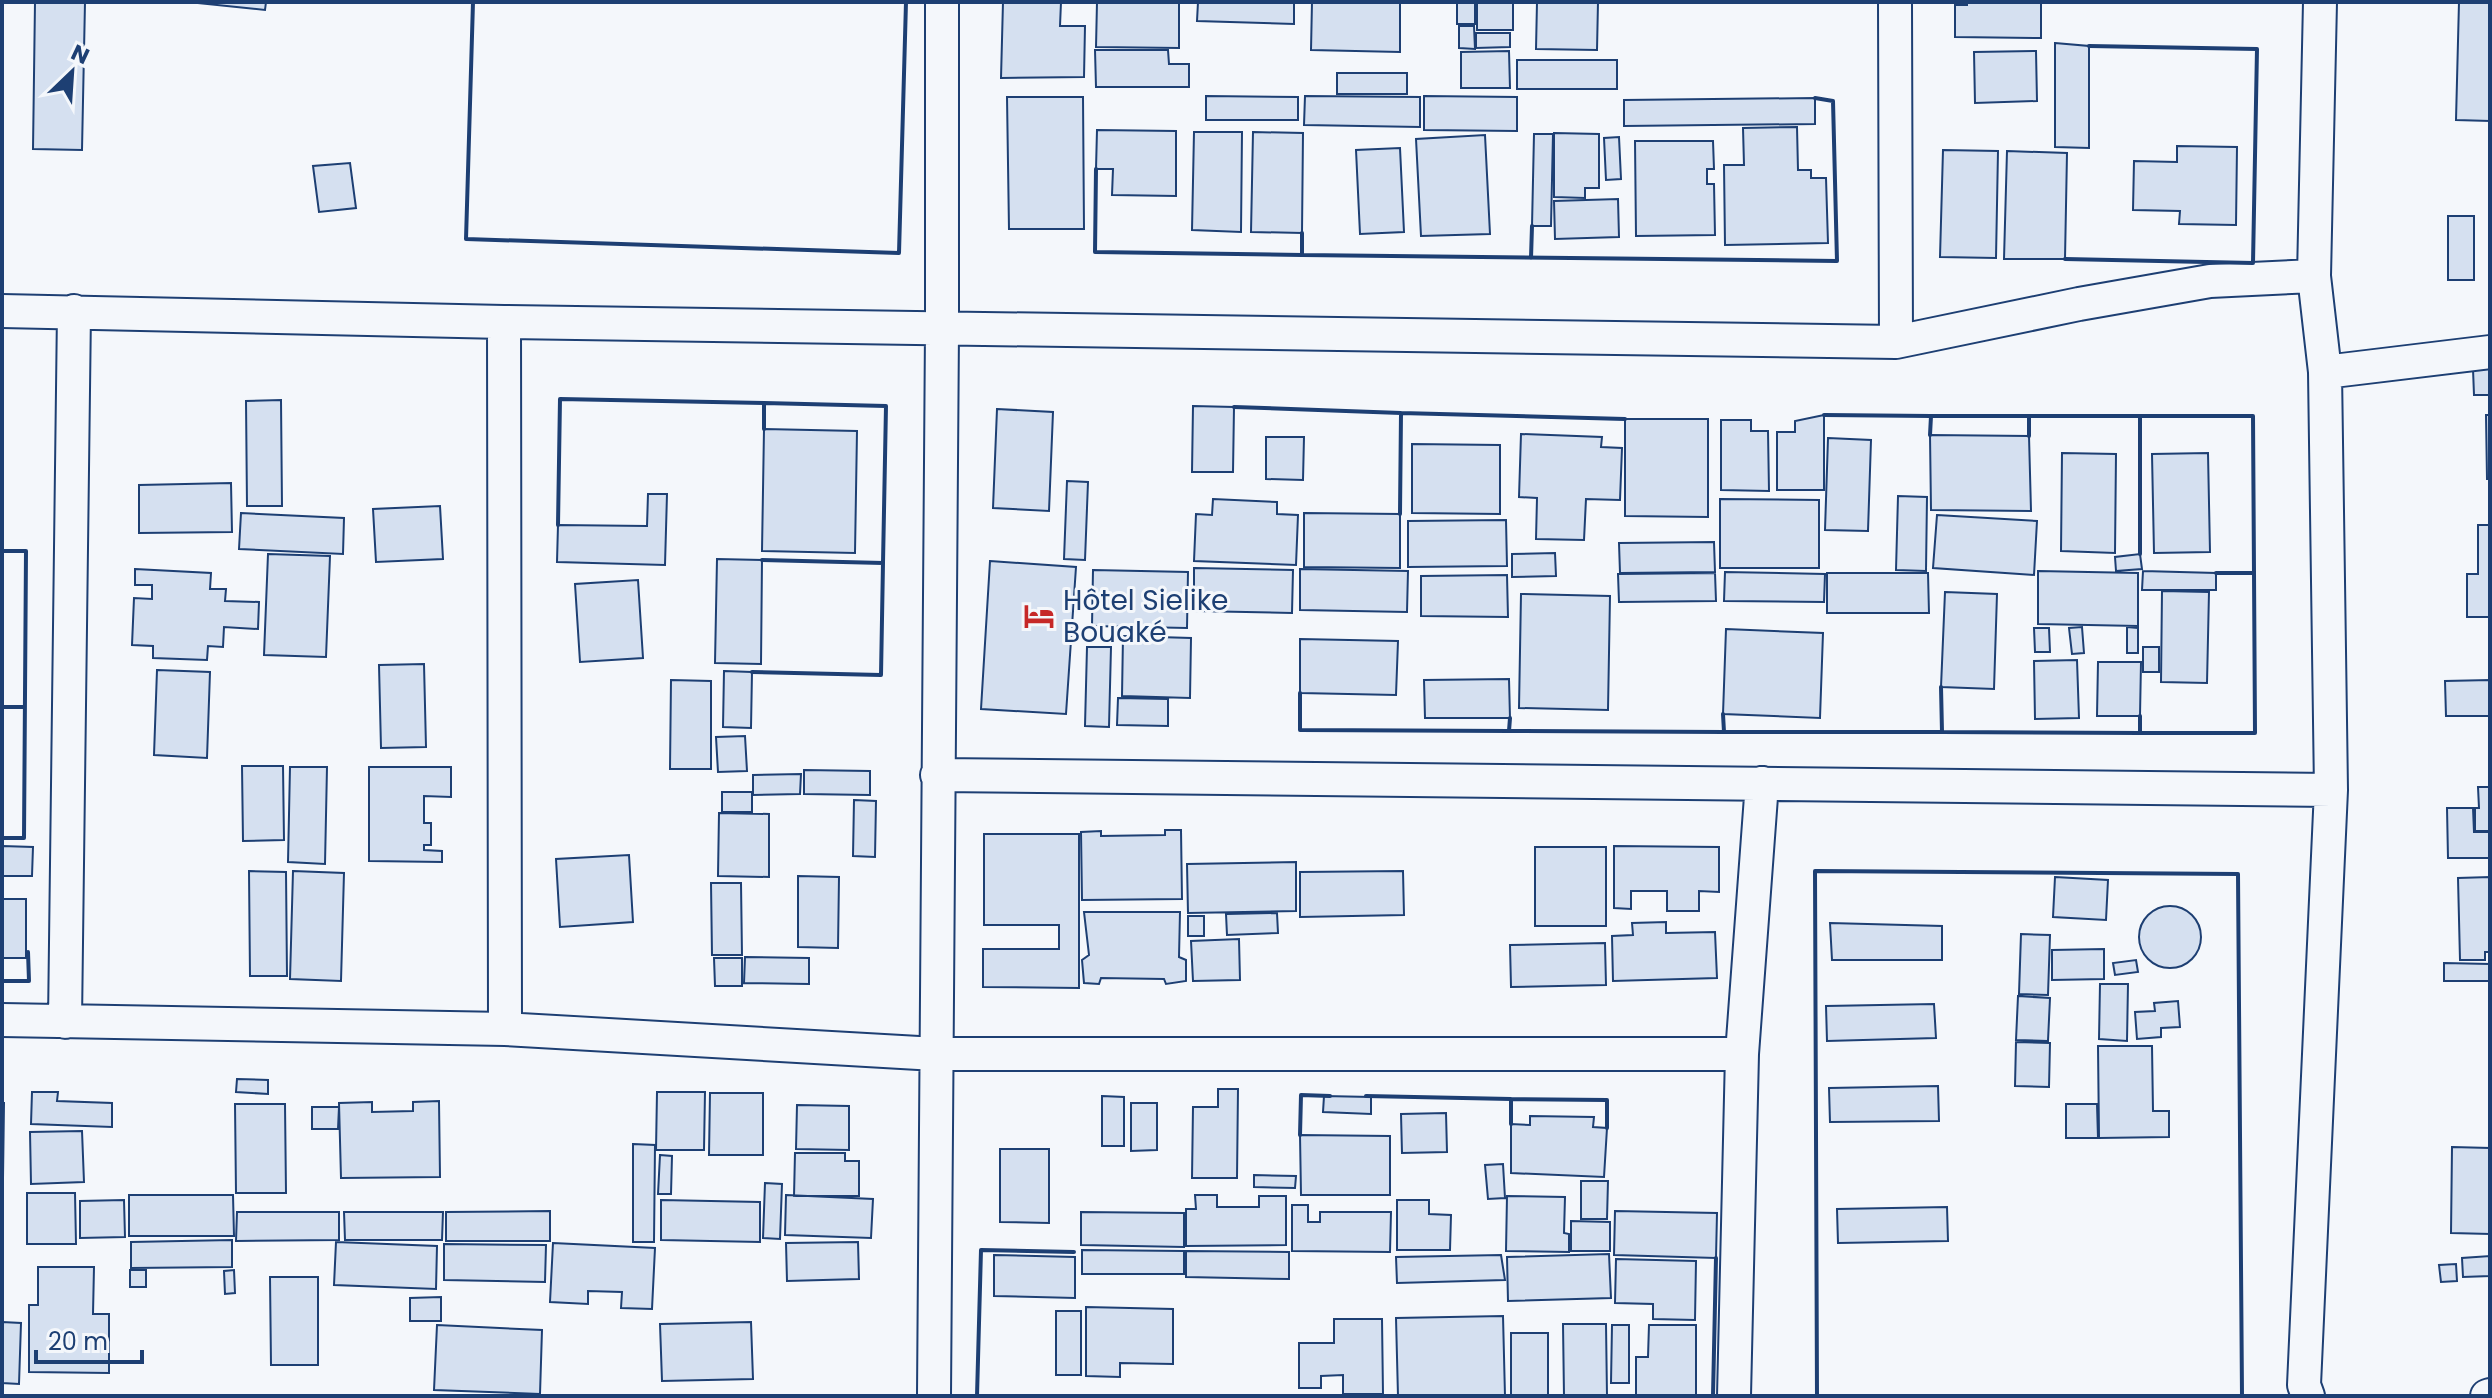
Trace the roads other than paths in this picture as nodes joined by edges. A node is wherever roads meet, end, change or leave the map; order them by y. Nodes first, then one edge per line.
1 (942, 2) edge
2 (1895, 2) edge
3 (2320, 2) edge
4 (2314, 276) junction
5 (2, 311) edge
6 (74, 311) junction
7 (504, 322) junction
8 (942, 329) junction
9 (1896, 342) junction
10 (2490, 352) edge
11 (2325, 372) junction
12 (937, 775) junction
13 (1762, 783) junction
14 (2331, 790) junction
15 (2, 1020) edge
16 (65, 1022) junction
17 (505, 1029) junction
18 (936, 1054) junction
19 (1742, 1054) junction
20 (934, 1396) edge
21 (1734, 1396) edge
22 (2308, 1396) edge

1 - 8 street
2 - 9 street
3 - 4 street
4 - 9 street
4 - 11 street
5 - 6 street
6 - 7 street
6 - 16 street
7 - 8 street
7 - 17 street
8 - 9 street
8 - 12 street
10 - 11 street
11 - 14 street
12 - 13 street
12 - 18 street
13 - 14 street
13 - 19 street
14 - 22 street
15 - 16 street
16 - 17 street
17 - 18 street
18 - 19 street
18 - 20 street
19 - 21 street

